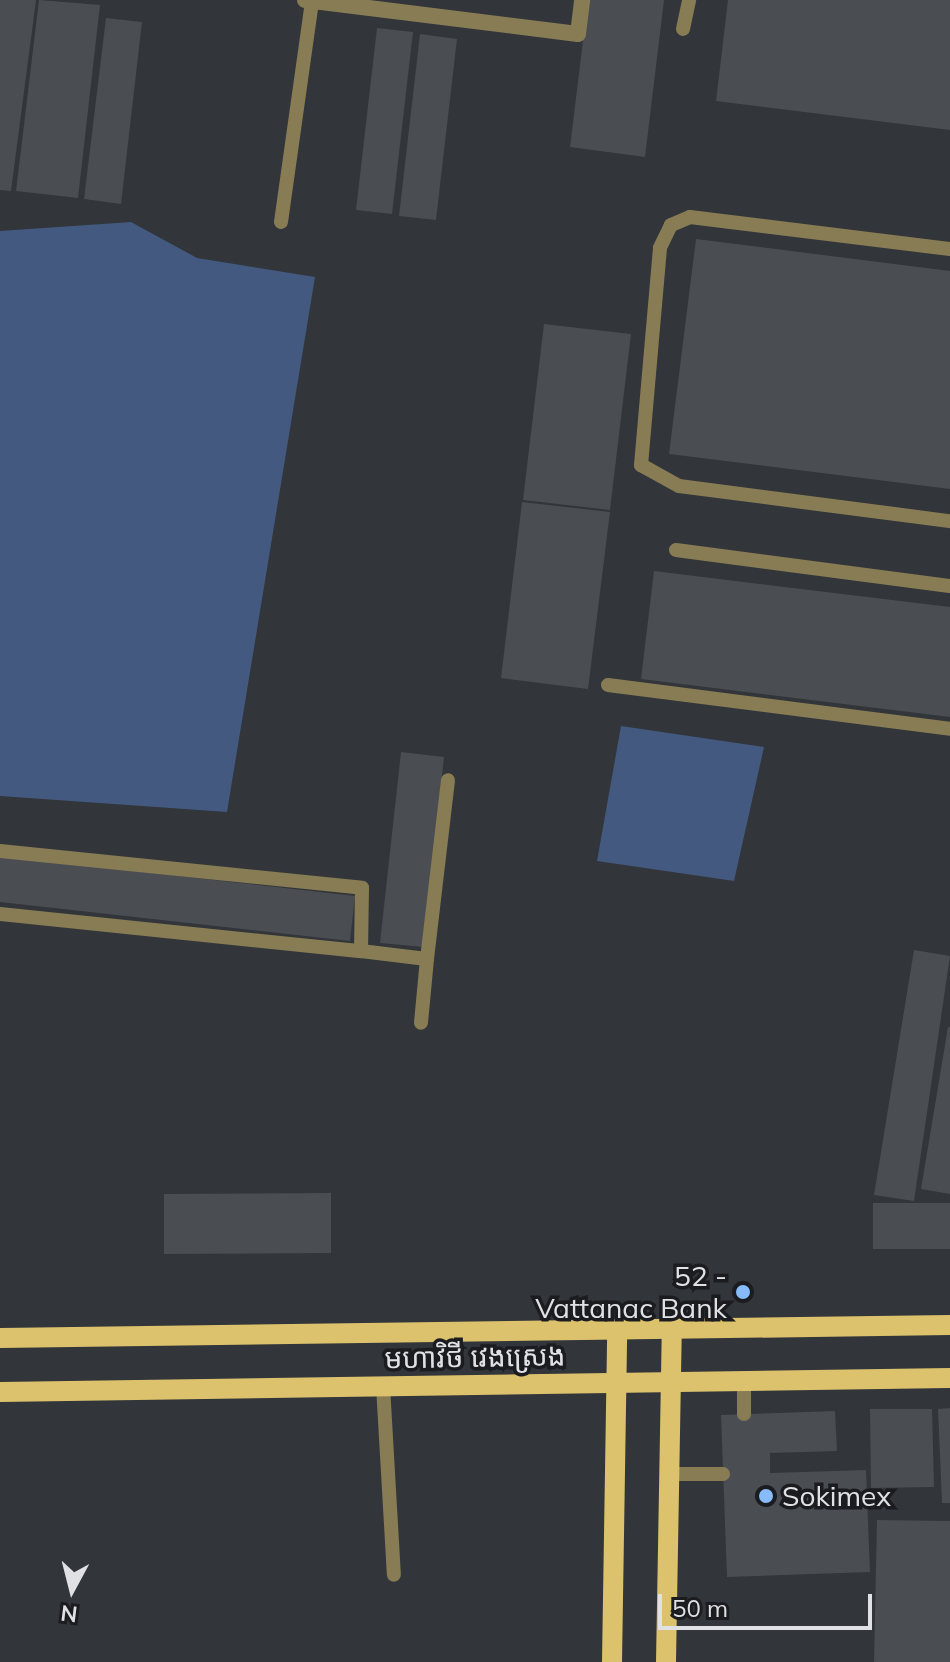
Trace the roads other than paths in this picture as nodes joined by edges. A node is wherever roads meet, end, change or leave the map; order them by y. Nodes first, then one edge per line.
1 (305, 0) edge
2 (582, 0) edge
3 (689, 0) edge
4 (312, 1) edge
5 (683, 29) dead end
6 (281, 222) dead end
7 (950, 249) edge
8 (950, 521) edge
9 (676, 550) dead end
10 (950, 586) edge
11 (608, 685) dead end
12 (950, 729) edge
13 (448, 780) dead end
14 (0, 851) edge
15 (0, 914) edge
16 (361, 951) junction
17 (427, 959) junction
18 (421, 1023) dead end
19 (950, 1325) edge
20 (617, 1329) junction
21 (672, 1329) junction
22 (0, 1338) edge
23 (950, 1378) edge
24 (744, 1381) junction
25 (671, 1382) junction
26 (618, 1383) junction
27 (383, 1386) junction
28 (0, 1392) edge
29 (744, 1414) dead end
30 (670, 1474) junction
31 (723, 1474) dead end
32 (394, 1575) dead end
33 (612, 1662) edge
34 (666, 1662) edge

1 - 4 street
2 - 4 street
3 - 5 lane
4 - 6 lane
7 - 8 lane
9 - 10 lane
11 - 12 lane
13 - 17 lane
14 - 16 lane
15 - 16 lane
16 - 17 lane
17 - 18 lane
19 - 21 main road, មហាវិថី វេងស្រេង
20 - 21 main road, មហាវិថី វេងស្រេង
20 - 22 main road, មហាវិថី វេងស្រេង
20 - 26 main road
21 - 25 main road
23 - 24 main road, មហាវិថី វេងស្រេង
24 - 25 main road, មហាវិថី វេងស្រេង
24 - 29 lane
25 - 26 main road, មហាវិថី វេងស្រេង
25 - 30 main road
26 - 27 main road, មហាវិថី វេងស្រេង
26 - 33 main road
27 - 28 main road, មហាវិថី វេងស្រេង
27 - 32 lane
30 - 31 lane
30 - 34 main road

